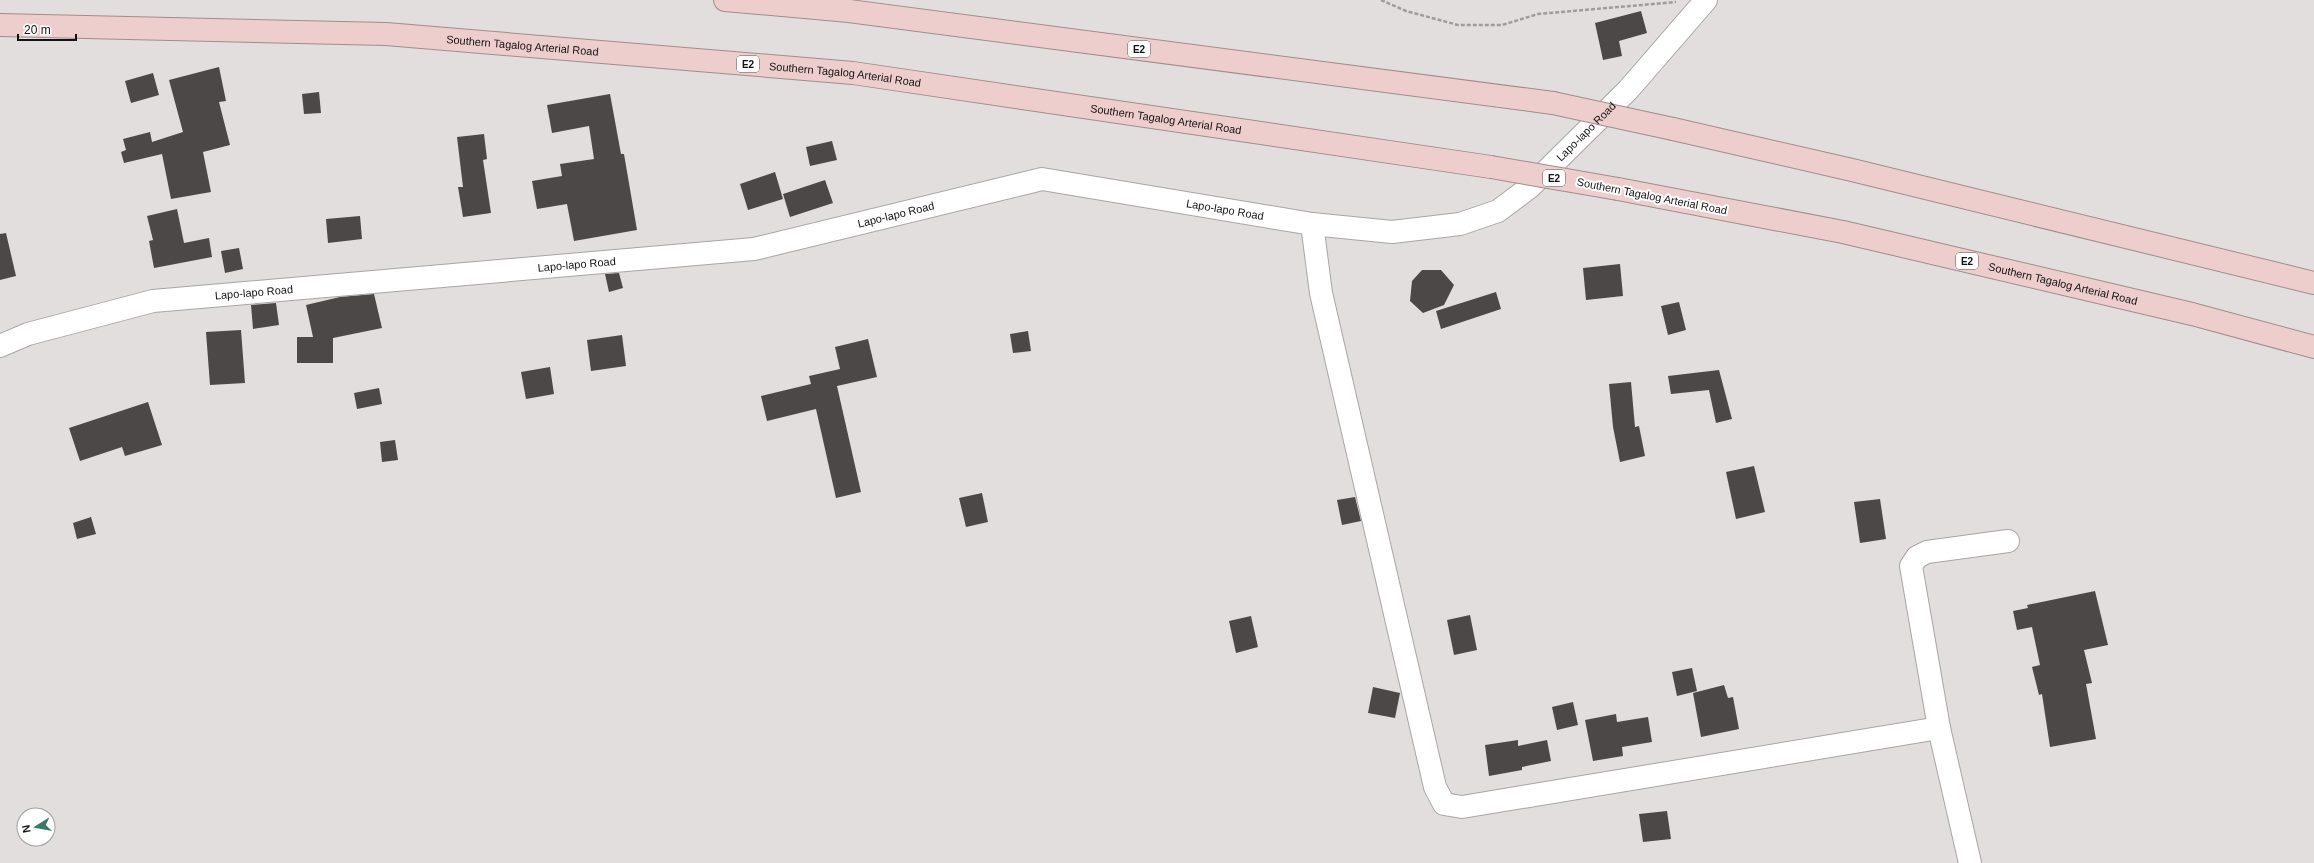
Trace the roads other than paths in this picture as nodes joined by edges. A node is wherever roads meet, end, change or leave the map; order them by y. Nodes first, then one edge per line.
1 (725, 0) edge
2 (1706, 0) edge
3 (0, 25) edge
4 (1312, 224) junction
5 (2314, 283) edge
6 (0, 346) edge
7 (2314, 347) edge
8 (2008, 541) dead end
9 (1939, 728) junction
10 (1970, 863) edge

1 - 5 highway, E2, bridge
2 - 4 street, Lapo-lapo Road
3 - 7 highway, Southern Tagalog Arterial Road / E2, bridge
4 - 6 street, Lapo-lapo Road
4 - 9 street
8 - 9 street
9 - 10 street

